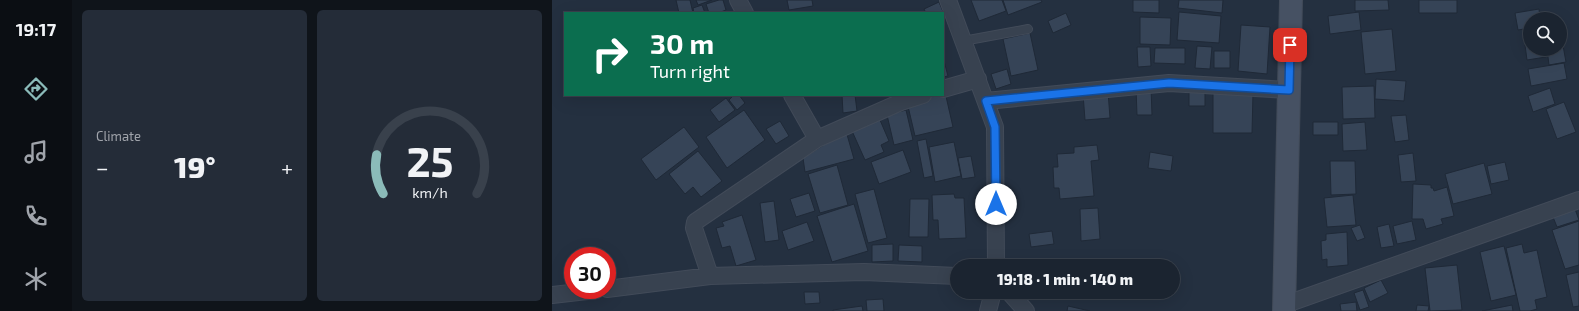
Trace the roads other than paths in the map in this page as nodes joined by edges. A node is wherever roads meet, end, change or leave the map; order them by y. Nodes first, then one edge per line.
1 (738, 0) edge
2 (948, 0) edge
3 (1291, 0) edge
4 (744, 12) edge
5 (1028, 29) dead end
6 (963, 41) junction
7 (978, 79) junction
8 (944, 89) edge
9 (1289, 90) junction
10 (793, 96) edge
11 (920, 96) edge
12 (986, 101) junction
13 (817, 139) junction
14 (1579, 200) edge
15 (996, 259) edge
16 (710, 276) junction
17 (950, 276) edge
18 (616, 288) edge
19 (564, 294) edge
20 (552, 295) edge
21 (991, 299) edge
22 (1015, 299) edge
23 (1284, 308) edge
24 (988, 311) edge
25 (1026, 311) edge

1 - 4 street
2 - 6 street
3 - 9 street
5 - 6 lane
6 - 7 street
7 - 8 street
7 - 12 street
9 - 12 street
9 - 23 street
10 - 13 street
11 - 13 street
12 - 15 street
13 - 16 street
14 - 23 street
16 - 17 street
16 - 18 street
19 - 20 street
21 - 24 street
22 - 25 street

